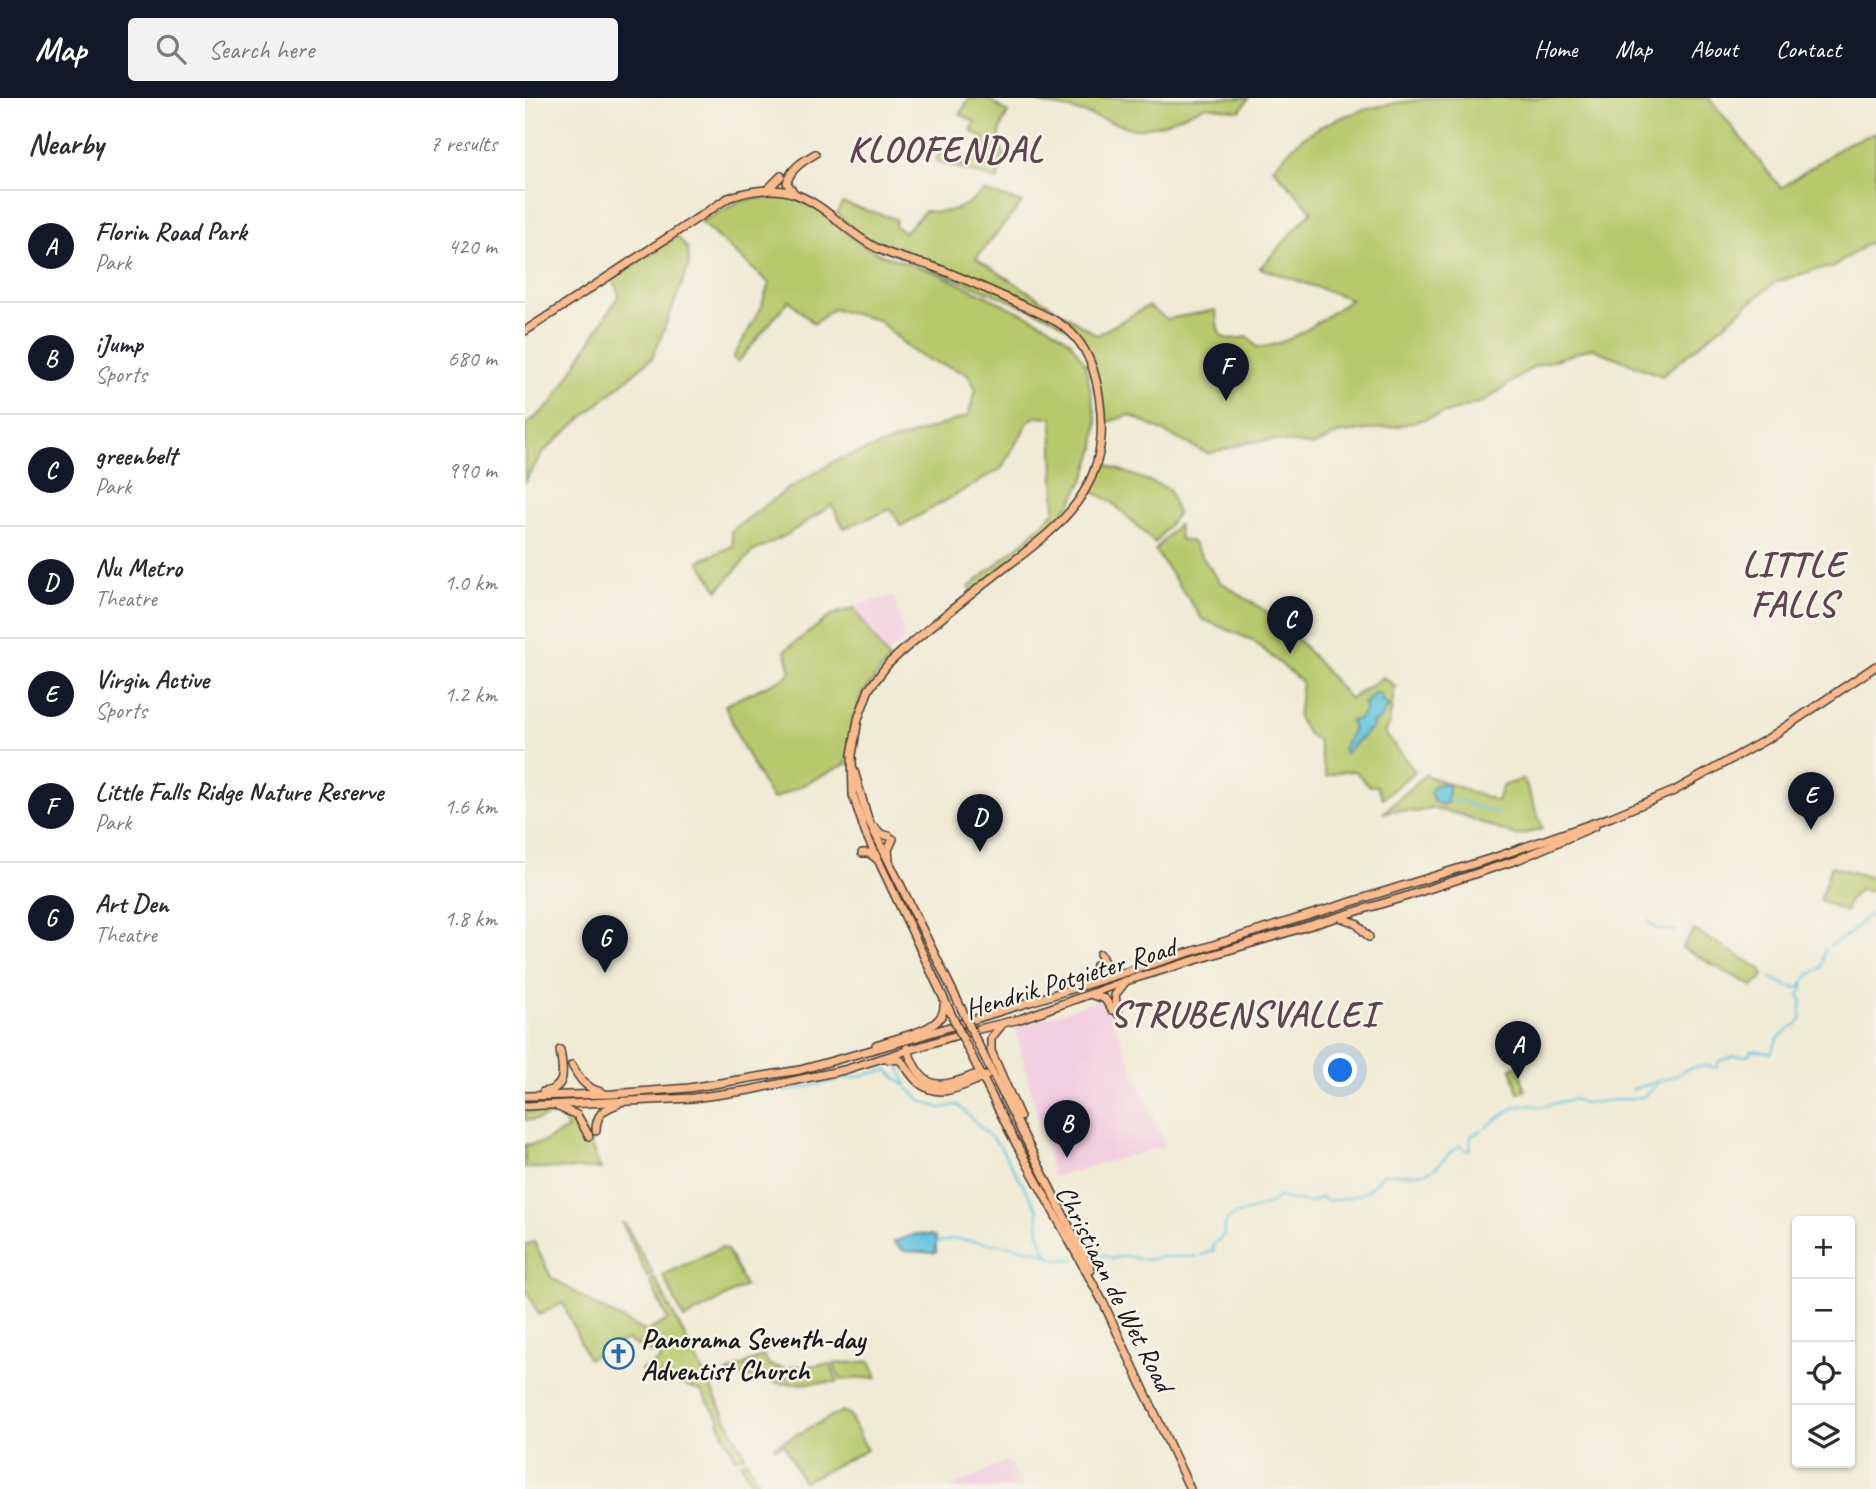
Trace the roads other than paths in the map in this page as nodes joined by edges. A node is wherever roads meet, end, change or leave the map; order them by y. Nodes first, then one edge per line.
1 (815, 154) dead end
2 (781, 176) dead end
3 (763, 191) junction
4 (796, 194) junction
5 (722, 202) junction
6 (525, 331) edge
7 (1876, 666) edge
8 (852, 764) junction
9 (1611, 817) junction
10 (868, 819) junction
11 (865, 832) junction
12 (880, 862) junction
13 (890, 863) junction
14 (1339, 918) junction
15 (1369, 937) dead end
16 (1100, 954) dead end
17 (1096, 965) dead end
18 (1125, 977) junction
19 (938, 985) junction
20 (1080, 987) junction
21 (1088, 994) junction
22 (1020, 1019) junction
23 (902, 1042) junction
24 (929, 1044) junction
25 (560, 1050) dead end
26 (905, 1051) junction
27 (875, 1060) junction
28 (974, 1061) junction
29 (830, 1062) junction
30 (913, 1064) junction
31 (572, 1065) dead end
32 (992, 1070) junction
33 (981, 1075) junction
34 (915, 1077) junction
35 (961, 1080) junction
36 (970, 1082) junction
37 (991, 1091) junction
38 (613, 1094) junction
39 (525, 1095) edge
40 (625, 1102) junction
41 (553, 1105) junction
42 (525, 1106) edge
43 (1034, 1156) junction
44 (1192, 1489) edge

1 - 4 main road
2 - 3 main road
3 - 4 main road, Christiaan de Wet Road
3 - 5 main road, Christiaan de Wet Road
4 - 5 main road, Christiaan de Wet Road
4 - 8 main road, Christiaan de Wet Road
5 - 6 main road, Christiaan de Wet Road
7 - 9 main road, Hendrik Potgieter Road
8 - 10 main road, Christiaan de Wet Road
8 - 11 main road, Christiaan de Wet Road
9 - 14 main road, Hendrik Potgieter Road
9 - 18 main road, Hendrik Potgieter Road
10 - 13 main road, Christiaan de Wet Road
10 - 13 main road
11 - 12 main road, Christiaan de Wet Road
11 - 12 main road
12 - 19 main road, Christiaan de Wet Road
13 - 32 main road, Christiaan de Wet Road, bridge
14 - 15 main road
14 - 18 main road, Hendrik Potgieter Road
16 - 18 main road
17 - 20 main road
18 - 20 main road, Hendrik Potgieter Road
18 - 21 main road, Hendrik Potgieter Road
18 - 21 main road
19 - 28 main road, Christiaan de Wet Road, bridge
19 - 29 main road
20 - 23 main road, Hendrik Potgieter Road
21 - 22 main road, Hendrik Potgieter Road
22 - 24 main road, Hendrik Potgieter Road
22 - 43 main road
23 - 26 main road
23 - 29 main road, Hendrik Potgieter Road
24 - 26 main road, Hendrik Potgieter Road
24 - 30 main road
25 - 39 main road
26 - 27 main road, Hendrik Potgieter Road
26 - 30 main road
26 - 34 main road
27 - 34 main road
27 - 40 main road, Hendrik Potgieter Road
28 - 33 main road, Christiaan de Wet Road
28 - 35 main road
29 - 38 main road, Hendrik Potgieter Road
30 - 35 main road
31 - 38 main road
32 - 33 main road
32 - 43 main road, Christiaan de Wet Road
33 - 35 main road
33 - 36 main road
33 - 37 main road, Christiaan de Wet Road
34 - 36 main road
36 - 37 main road
37 - 44 main road, Christiaan de Wet Road
38 - 39 main road, Hendrik Potgieter Road
40 - 41 main road, Hendrik Potgieter Road
40 - 41 main road
41 - 42 main road, Hendrik Potgieter Road
43 - 44 main road, Christiaan de Wet Road

